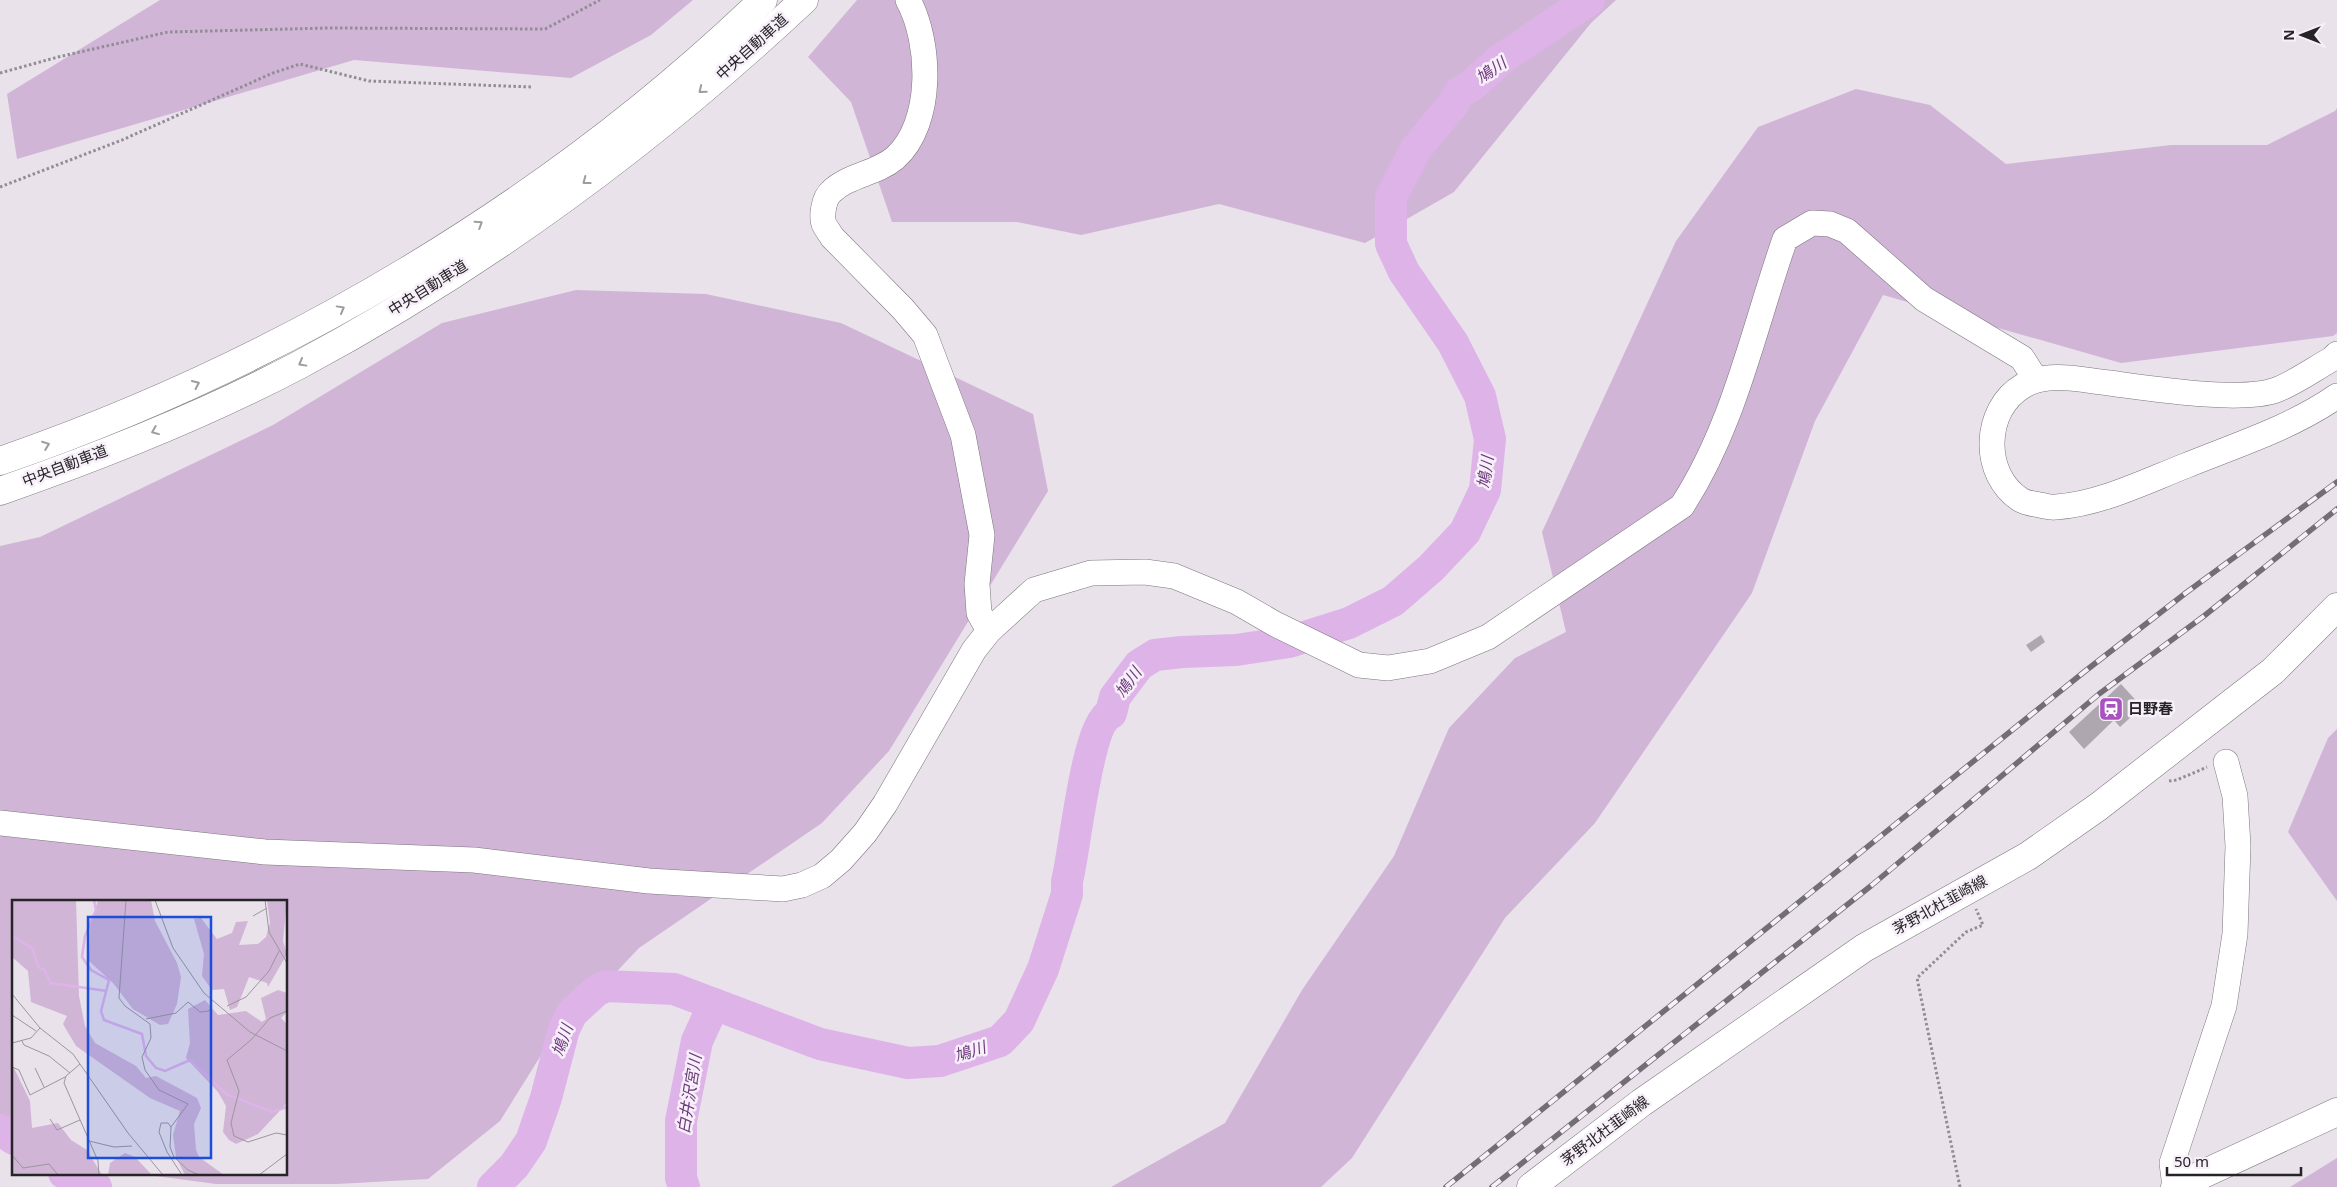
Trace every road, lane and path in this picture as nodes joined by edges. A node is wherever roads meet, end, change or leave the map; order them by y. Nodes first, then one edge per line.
1 (600, 0) edge
2 (763, 0) edge
3 (804, 0) edge
4 (908, 0) edge
5 (0, 73) edge
6 (532, 87) dead end
7 (0, 187) edge
8 (2337, 354) edge
9 (2036, 380) junction
10 (2337, 396) edge
11 (0, 461) edge
12 (0, 491) edge
13 (2337, 607) edge
14 (989, 632) junction
15 (2226, 762) joint
16 (2162, 782) dead end
17 (0, 823) edge
18 (1974, 906) dead end
19 (2337, 1112) edge
20 (1531, 1187) edge
21 (1960, 1187) edge
22 (2175, 1187) edge

1 - 5 path
11 -> 2 main road, 中央自動車道
3 -> 12 main road, 中央自動車道
4 - 14 street
6 - 7 path
8 - 9 street
9 - 10 street
9 - 14 street
13 - 20 main road, 茅野北杜韮崎線
14 - 17 street
15 - 16 path
15 - 22 street
18 - 21 path
19 - 22 main road

